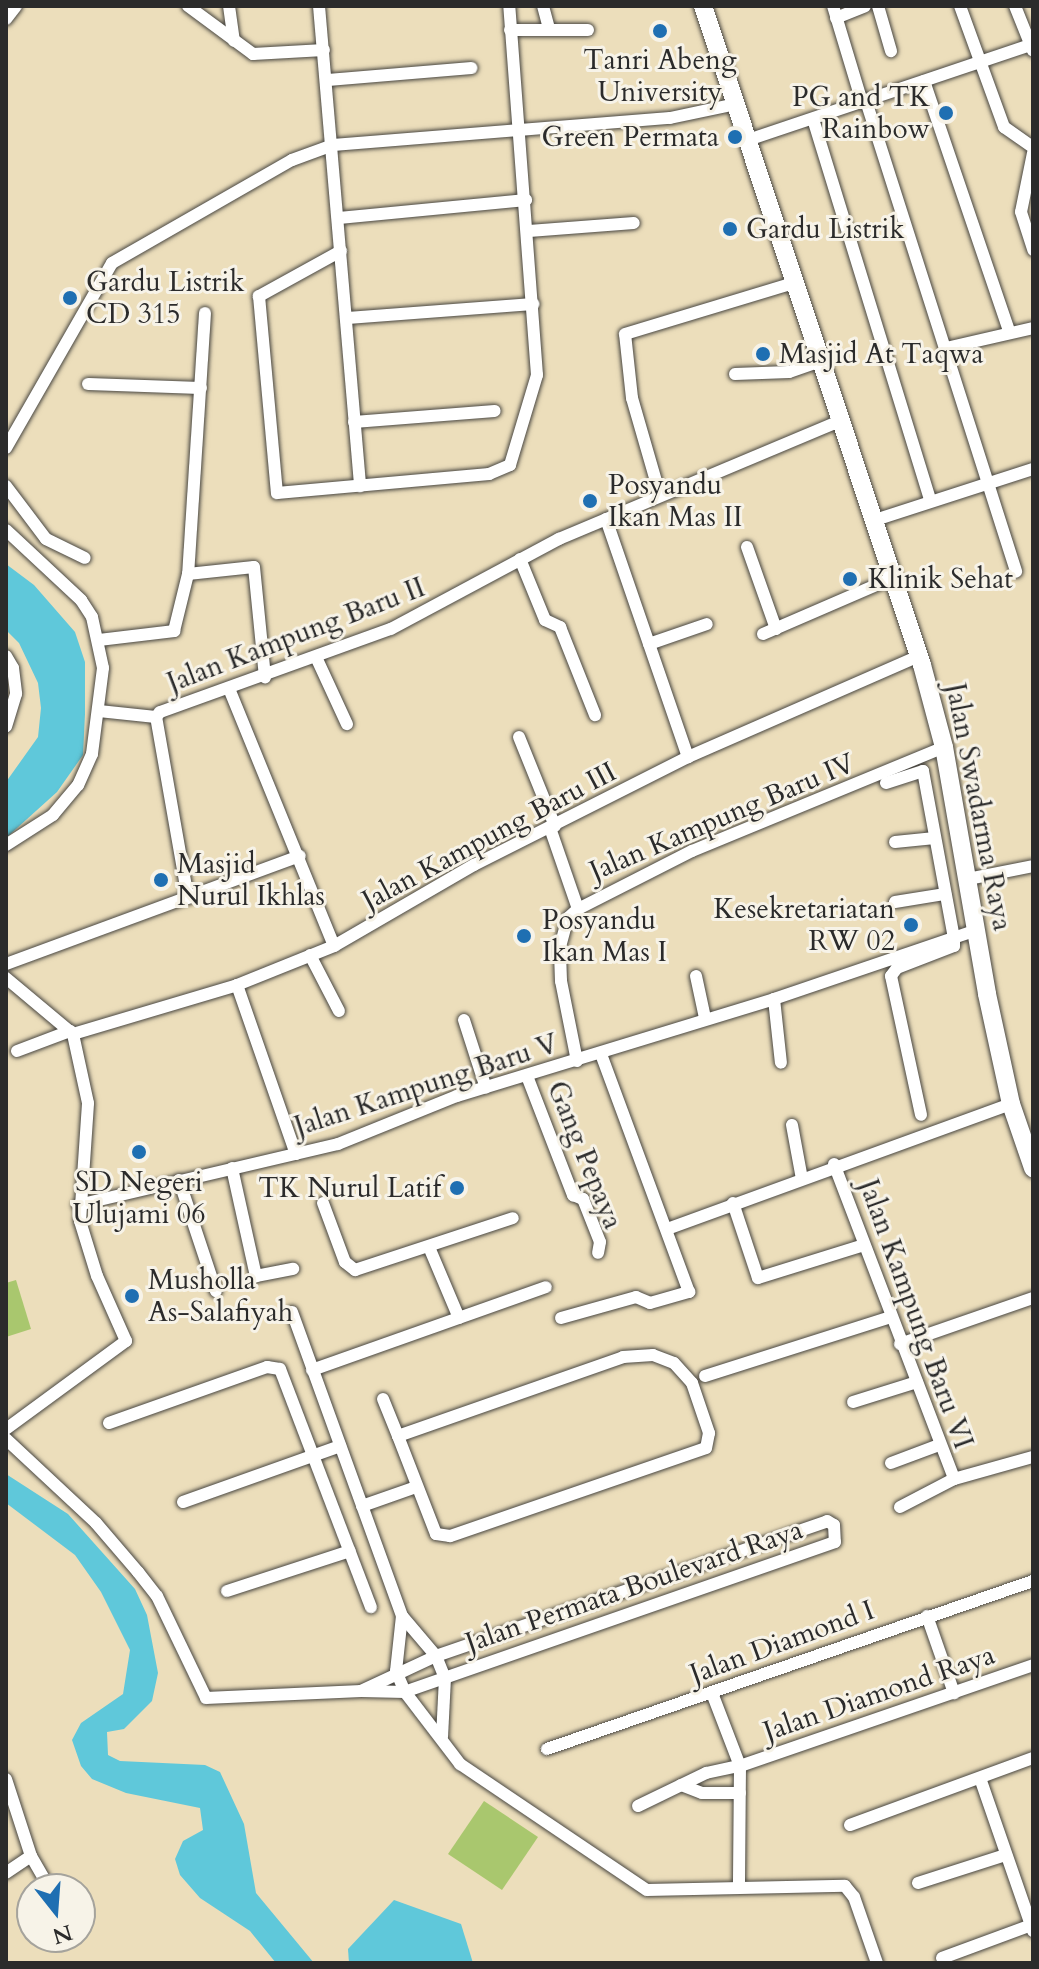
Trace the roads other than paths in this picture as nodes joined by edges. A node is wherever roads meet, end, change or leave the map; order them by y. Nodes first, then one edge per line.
1 (16, 6) edge
2 (188, 6) edge
3 (229, 6) edge
4 (319, 6) edge
5 (509, 6) edge
6 (543, 6) edge
7 (703, 6) edge
8 (865, 6) edge
9 (878, 6) edge
10 (960, 6) edge
11 (1015, 6) edge
12 (834, 12) edge
13 (6, 19) edge
14 (549, 29) junction
15 (510, 30) junction
16 (588, 30) dead end
17 (234, 41) junction
18 (1030, 41) edge
19 (324, 50) junction
20 (891, 51) dead end
21 (982, 60) junction
22 (472, 68) dead end
23 (328, 80) junction
24 (924, 81) junction
25 (735, 100) junction
26 (864, 101) junction
27 (813, 119) junction
28 (520, 129) junction
29 (748, 140) junction
30 (333, 145) junction
31 (1033, 150) edge
32 (1030, 186) edge
33 (526, 200) junction
34 (1027, 212) edge
35 (339, 218) junction
36 (634, 223) dead end
37 (529, 231) junction
38 (1032, 244) edge
39 (341, 251) junction
40 (794, 283) junction
41 (533, 304) junction
42 (205, 313) dead end
43 (347, 318) junction
44 (1033, 328) edge
45 (1009, 330) junction
46 (946, 348) junction
47 (821, 361) junction
48 (735, 374) dead end
49 (88, 384) dead end
50 (201, 388) junction
51 (495, 411) dead end
52 (840, 421) junction
53 (354, 422) junction
54 (6, 448) edge
55 (1033, 469) edge
56 (987, 482) junction
57 (6, 486) edge
58 (360, 486) junction
59 (660, 495) junction
60 (930, 500) junction
61 (606, 519) junction
62 (872, 521) junction
63 (6, 530) edge
64 (747, 547) dead end
65 (85, 558) dead end
66 (520, 559) junction
67 (1016, 572) dead end
68 (188, 574) junction
69 (890, 579) junction
70 (707, 624) dead end
71 (99, 640) junction
72 (649, 644) junction
73 (6, 656) edge
74 (919, 656) junction
75 (316, 657) junction
76 (265, 677) junction
77 (230, 691) junction
78 (99, 711) junction
79 (595, 715) dead end
80 (156, 717) junction
81 (347, 724) dead end
82 (6, 726) edge
83 (519, 737) dead end
84 (944, 747) junction
85 (688, 757) junction
86 (886, 783) dead end
87 (552, 827) junction
88 (935, 838) junction
89 (895, 842) dead end
90 (6, 845) edge
91 (300, 856) junction
92 (1033, 866) edge
93 (968, 879) junction
94 (945, 894) junction
95 (188, 898) junction
96 (895, 902) dead end
97 (578, 909) junction
98 (974, 931) junction
99 (954, 938) junction
100 (334, 946) junction
101 (310, 955) junction
102 (6, 964) edge
103 (696, 976) dead end
104 (6, 978) edge
105 (237, 985) junction
106 (774, 999) junction
107 (339, 1011) dead end
108 (705, 1018) junction
109 (464, 1020) dead end
110 (72, 1032) junction
111 (17, 1051) dead end
112 (601, 1054) junction
113 (577, 1061) junction
114 (781, 1063) dead end
115 (527, 1076) junction
116 (486, 1088) junction
117 (1011, 1104) junction
118 (921, 1115) dead end
119 (792, 1125) dead end
120 (296, 1154) junction
121 (834, 1164) junction
122 (232, 1168) junction
123 (1033, 1168) edge
124 (802, 1179) junction
125 (179, 1180) junction
126 (323, 1203) dead end
127 (733, 1203) junction
128 (78, 1205) junction
129 (513, 1218) dead end
130 (667, 1229) junction
131 (864, 1245) junction
132 (429, 1247) junction
133 (598, 1253) dead end
134 (293, 1269) dead end
135 (546, 1287) dead end
136 (216, 1291) dead end
137 (1033, 1298) edge
138 (292, 1312) dead end
139 (891, 1317) junction
140 (459, 1318) junction
141 (561, 1318) dead end
142 (900, 1344) junction
143 (312, 1370) junction
144 (705, 1376) dead end
145 (917, 1382) junction
146 (383, 1399) dead end
147 (853, 1402) dead end
148 (109, 1423) dead end
149 (6, 1429) edge
150 (398, 1436) junction
151 (6, 1439) edge
152 (939, 1445) junction
153 (340, 1446) junction
154 (316, 1456) junction
155 (1033, 1457) edge
156 (891, 1463) dead end
157 (954, 1479) junction
158 (416, 1487) junction
159 (183, 1502) dead end
160 (362, 1506) junction
161 (900, 1507) dead end
162 (350, 1551) junction
163 (1033, 1581) edge
164 (227, 1591) dead end
165 (371, 1607) dead end
166 (402, 1616) junction
167 (927, 1616) junction
168 (436, 1656) junction
169 (1033, 1665) edge
170 (396, 1671) junction
171 (445, 1678) junction
172 (361, 1691) junction
173 (405, 1692) junction
174 (712, 1693) junction
175 (954, 1693) junction
176 (442, 1737) junction
177 (547, 1749) dead end
178 (1033, 1758) edge
179 (740, 1766) junction
180 (980, 1778) junction
181 (6, 1779) edge
182 (681, 1785) junction
183 (740, 1793) junction
184 (638, 1806) dead end
185 (850, 1825) dead end
186 (1005, 1855) junction
187 (31, 1856) junction
188 (6, 1873) edge
189 (41, 1873) edge
190 (918, 1883) dead end
191 (739, 1886) junction
192 (1032, 1928) edge
193 (942, 1958) dead end
194 (877, 1963) edge

1 - 13 street
2 - 17 street
3 - 17 street
4 - 19 street
5 - 15 street
6 - 14 street
7 - 25 main road, Jalan Swadarma Raya
8 - 12 street
9 - 20 street
10 - 21 street
11 - 18 street
12 - 26 street
14 - 15 street
14 - 16 street
15 - 28 street
17 - 19 street
18 - 21 street
19 - 23 street
21 - 24 street
21 - 31 street
22 - 23 street
23 - 30 street
24 - 26 street
24 - 45 street
25 - 28 street
25 - 29 main road, Jalan Swadarma Raya
26 - 27 street
26 - 46 street
27 - 29 street
27 - 60 street
28 - 30 street
28 - 33 street
29 - 40 main road, Jalan Swadarma Raya
30 - 35 street
30 - 54 street
31 - 32 street
32 - 34 street
33 - 35 street
33 - 37 street
34 - 38 street
35 - 39 street
36 - 37 street
37 - 41 street
39 - 43 street
39 - 58 street
40 - 47 main road, Jalan Swadarma Raya
40 - 59 street
41 - 43 street
41 - 58 street
42 - 50 street
43 - 53 street
44 - 45 street
45 - 46 street
46 - 56 street
47 - 48 street
47 - 52 main road, Jalan Swadarma Raya
49 - 50 street
50 - 68 street
51 - 53 street
52 - 59 street, Jalan Kampung Baru II
52 - 62 main road, Jalan Swadarma Raya
53 - 58 street
55 - 56 street
56 - 60 street
56 - 67 street
57 - 65 street
59 - 61 street, Jalan Kampung Baru II
60 - 62 street
61 - 66 street, Jalan Kampung Baru II
61 - 72 street
62 - 69 main road, Jalan Swadarma Raya
63 - 71 street
64 - 69 street
66 - 75 street, Jalan Kampung Baru II
66 - 79 street
68 - 71 street
68 - 76 street
69 - 74 main road, Jalan Swadarma Raya
70 - 72 street
71 - 78 street
72 - 85 street
73 - 82 street
74 - 84 main road, Jalan Swadarma Raya
74 - 85 street, Jalan Kampung Baru III
75 - 76 street, Jalan Kampung Baru II
75 - 81 street
76 - 77 street, Jalan Kampung Baru II
77 - 80 street, Jalan Kampung Baru II
77 - 91 street
78 - 80 street
78 - 90 street
80 - 95 street, Jalan Kampung Baru II
83 - 87 street
84 - 93 main road, Jalan Swadarma Raya
84 - 97 street, Jalan Kampung Baru IV
85 - 87 street, Jalan Kampung Baru III
86 - 88 street
87 - 97 street
87 - 100 street, Jalan Kampung Baru III
88 - 89 street
88 - 94 street
91 - 95 street
91 - 100 street
92 - 93 street
93 - 98 main road, Jalan Swadarma Raya
94 - 96 street
94 - 99 street
95 - 102 street
97 - 113 street, Jalan Kampung Baru IV
98 - 99 street, Jalan Kampung Baru V
98 - 117 main road, Jalan Swadarma Raya
99 - 106 street, Jalan Kampung Baru V
99 - 118 street
100 - 101 street, Jalan Kampung Baru III
101 - 105 street, Jalan Kampung Baru III
101 - 107 street
103 - 108 street
104 - 110 street
105 - 110 street, Jalan Kampung Baru III
105 - 120 street
106 - 108 street, Jalan Kampung Baru V
106 - 114 street
108 - 112 street, Jalan Kampung Baru V
109 - 116 street
110 - 111 street, Jalan Kampung Baru III
110 - 128 street
112 - 113 street, Jalan Kampung Baru V
112 - 130 street, Jalan Kampung Baru V
113 - 115 street, Jalan Kampung Baru V
115 - 116 street, Jalan Kampung Baru V
115 - 133 street, Gang Pepaya
116 - 120 street, Jalan Kampung Baru V
117 - 121 street, Jalan Kampung Baru VI
117 - 123 main road, Jalan Swadarma Raya
119 - 124 street
120 - 122 street, Jalan Kampung Baru V
121 - 124 street, Jalan Kampung Baru VI
121 - 131 street, Jalan Kampung Baru VI
122 - 125 street, Jalan Kampung Baru V
122 - 134 street
124 - 127 street, Jalan Kampung Baru VI
125 - 128 street, Jalan Kampung Baru V
125 - 136 street
126 - 132 street
127 - 130 street, Jalan Kampung Baru VI
127 - 131 street
128 - 149 street
129 - 132 street
130 - 141 street, Jalan Kampung Baru V
131 - 139 street, Jalan Kampung Baru VI
132 - 140 street
135 - 140 street
137 - 142 street
138 - 143 street
139 - 142 street, Jalan Kampung Baru VI
139 - 144 street
140 - 143 street
142 - 145 street, Jalan Kampung Baru VI
143 - 153 street
145 - 147 street
145 - 152 street, Jalan Kampung Baru VI
146 - 150 street
148 - 154 street
150 - 158 street
150 - 158 street
151 - 172 street, Jalan Permata Boulevard Raya
152 - 156 street
152 - 157 street, Jalan Kampung Baru VI
153 - 154 street
153 - 160 street
154 - 159 street
154 - 162 street
155 - 157 street
157 - 161 street
158 - 160 street
160 - 166 street
162 - 164 street
162 - 165 street
163 - 167 street, Jalan Diamond I
166 - 168 street
166 - 170 street
167 - 174 street, Jalan Diamond I
167 - 175 street
168 - 170 street, Jalan Permata Boulevard Raya
168 - 171 street
168 - 171 street, Jalan Permata Boulevard Raya
169 - 175 street, Jalan Diamond Raya
170 - 172 street, Jalan Permata Boulevard Raya
170 - 173 street
171 - 173 street, Jalan Permata Boulevard Raya
171 - 176 street
172 - 173 street, Jalan Permata Boulevard Raya
173 - 176 street
174 - 177 street, Jalan Diamond I
174 - 179 street, Jalan Diamond Raya
175 - 179 street, Jalan Diamond Raya
176 - 191 street
178 - 180 street
179 - 182 street, Jalan Diamond Raya
179 - 183 street, Jalan Diamond Raya
180 - 185 street
180 - 186 street
181 - 187 street
182 - 183 street
182 - 184 street, Jalan Diamond Raya
183 - 191 street, Jalan Diamond Raya
186 - 190 street
186 - 192 street
187 - 188 street
187 - 189 street
191 - 194 street
192 - 193 street

